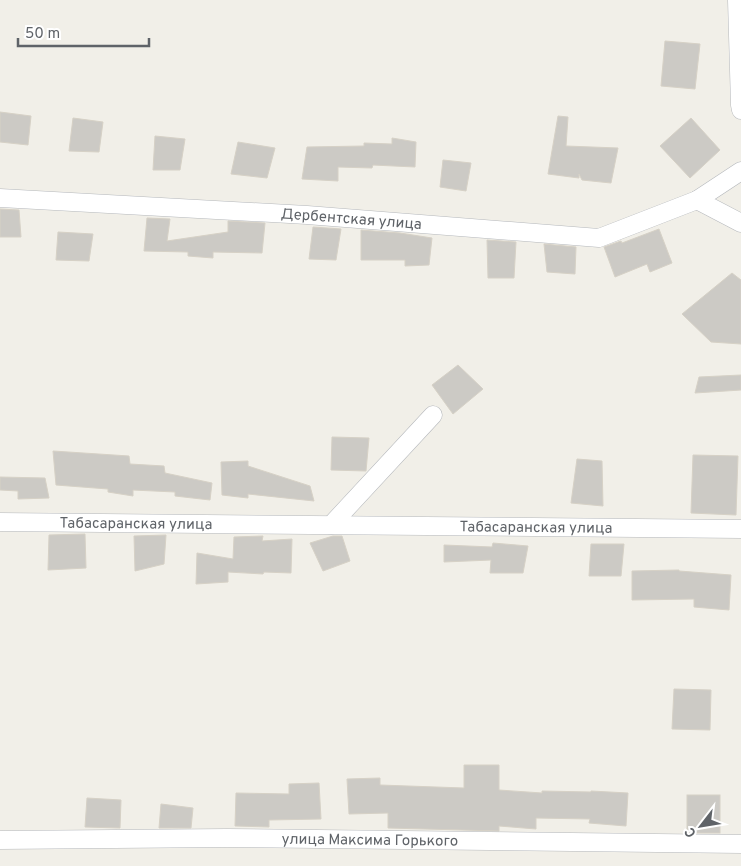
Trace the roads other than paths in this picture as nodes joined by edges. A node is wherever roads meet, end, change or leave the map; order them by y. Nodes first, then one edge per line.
1 (737, 0) edge
2 (741, 110) edge
3 (741, 171) edge
4 (0, 198) edge
5 (697, 200) junction
6 (741, 223) edge
7 (433, 415) dead end
8 (0, 522) edge
9 (331, 525) junction
10 (741, 529) edge
11 (0, 840) edge
12 (741, 844) edge

1 - 2 street
3 - 5 street, Дербентская улица
4 - 5 street, Дербентская улица
5 - 6 street
7 - 9 street
8 - 9 street, Табасаранская улица
9 - 10 street, Табасаранская улица
11 - 12 street, улица Максима Горького

